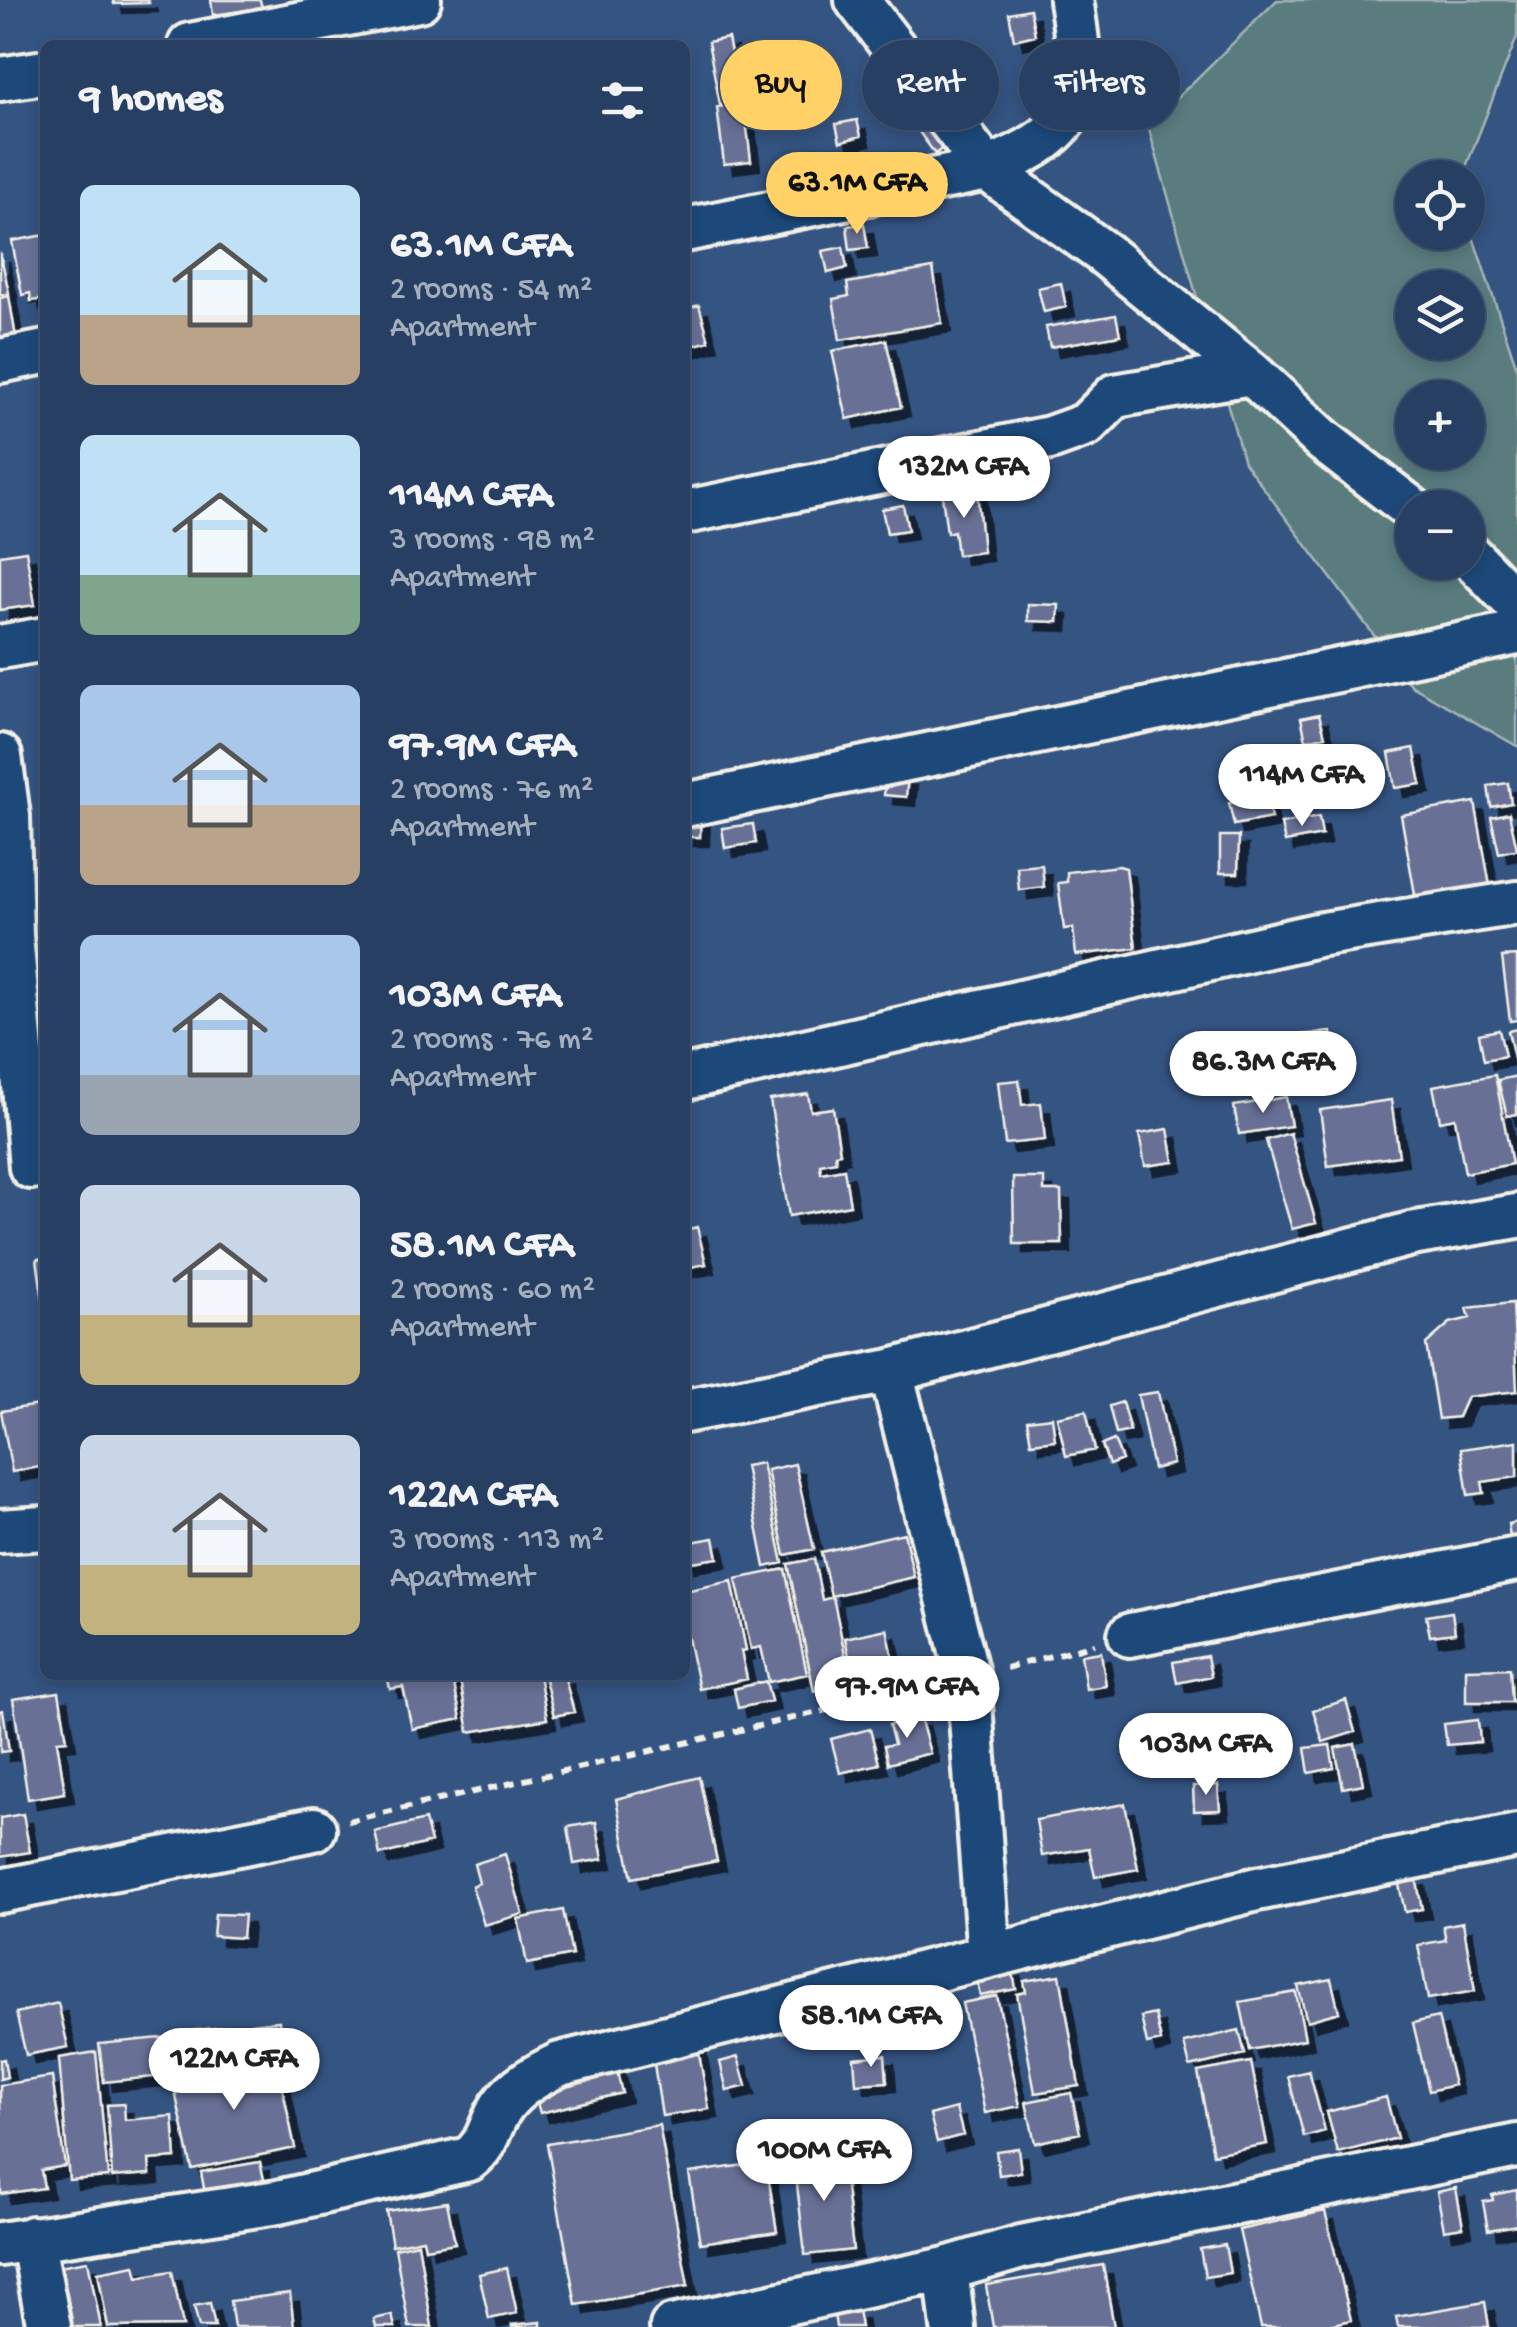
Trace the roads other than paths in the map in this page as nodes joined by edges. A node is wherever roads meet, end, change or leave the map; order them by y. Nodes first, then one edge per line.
1 (419, 0) edge
2 (857, 0) edge
3 (1072, 0) edge
4 (215, 40) edge
5 (40, 73) edge
6 (0, 79) edge
7 (987, 169) junction
8 (690, 229) edge
9 (40, 353) edge
10 (0, 361) edge
11 (1251, 373) junction
12 (1395, 497) edge
13 (690, 511) edge
14 (1485, 571) edge
15 (1517, 604) edge
16 (1517, 633) edge
17 (40, 640) edge
18 (0, 647) edge
19 (0, 756) edge
20 (690, 803) edge
21 (1517, 902) edge
22 (28, 932) edge
23 (690, 1077) edge
24 (25, 1168) edge
25 (1517, 1216) edge
26 (891, 1371) junction
27 (690, 1410) edge
28 (40, 1528) edge
29 (0, 1531) edge
30 (1517, 1559) edge
31 (1130, 1634) road end
32 (314, 1829) road end
33 (1517, 1836) edge
34 (0, 1891) edge
35 (989, 1956) junction
36 (1517, 2146) edge
37 (16, 2241) edge
38 (946, 2269) junction
39 (49, 2327) edge
40 (672, 2327) edge
41 (953, 2327) edge

1 - 4 street
2 - 7 street
3 - 7 street
5 - 6 street
7 - 8 street
7 - 11 street
9 - 10 street
11 - 12 street
11 - 13 street
14 - 15 street
16 - 20 street
17 - 18 street
19 - 22 street
21 - 23 street
22 - 24 street
25 - 26 street
26 - 27 street
26 - 35 street
28 - 29 street
30 - 31 street
32 - 34 street
33 - 35 street
35 - 37 street
36 - 38 street
37 - 39 street
38 - 40 street
38 - 41 street

